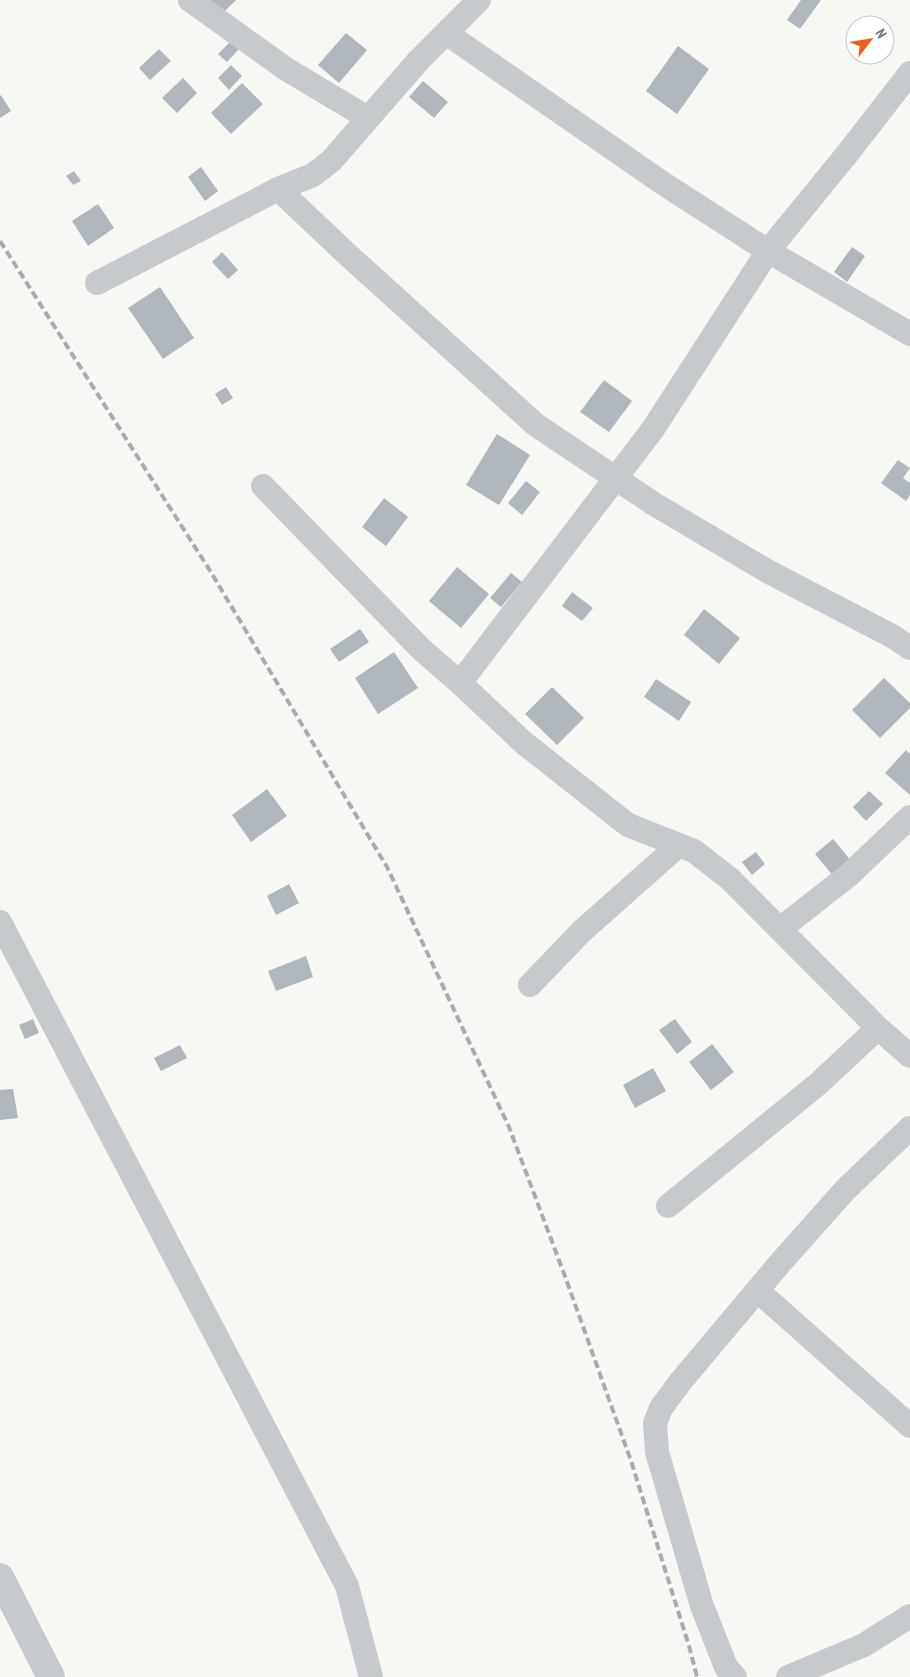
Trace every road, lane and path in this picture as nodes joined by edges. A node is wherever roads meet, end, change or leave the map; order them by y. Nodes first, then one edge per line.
1 (190, 0) edge
2 (480, 0) edge
3 (446, 33) junction
4 (910, 73) edge
5 (368, 118) junction
6 (278, 189) junction
7 (768, 251) junction
8 (97, 283) dead end
9 (910, 334) edge
10 (616, 478) junction
11 (263, 486) dead end
12 (910, 648) edge
13 (460, 683) junction
14 (910, 817) edge
15 (679, 846) junction
16 (0, 922) edge
17 (780, 929) junction
18 (530, 985) dead end
19 (878, 1028) junction
20 (910, 1056) edge
21 (910, 1128) edge
22 (668, 1206) dead end
23 (758, 1291) junction
24 (910, 1426) edge
25 (0, 1577) edge
26 (910, 1616) edge
27 (51, 1677) edge
28 (371, 1677) edge
29 (735, 1677) edge
30 (788, 1677) edge

1 - 5 street
2 - 3 street
3 - 5 street
3 - 7 street
4 - 7 street
5 - 6 street
6 - 8 street
6 - 10 street
7 - 9 street
7 - 10 street
10 - 12 street
10 - 13 street
11 - 13 street
13 - 15 street
14 - 17 street
15 - 17 street
15 - 18 street
16 - 28 street
17 - 19 street
19 - 20 street
19 - 22 street
21 - 23 street
23 - 24 street
23 - 29 street
25 - 27 street
26 - 30 street

